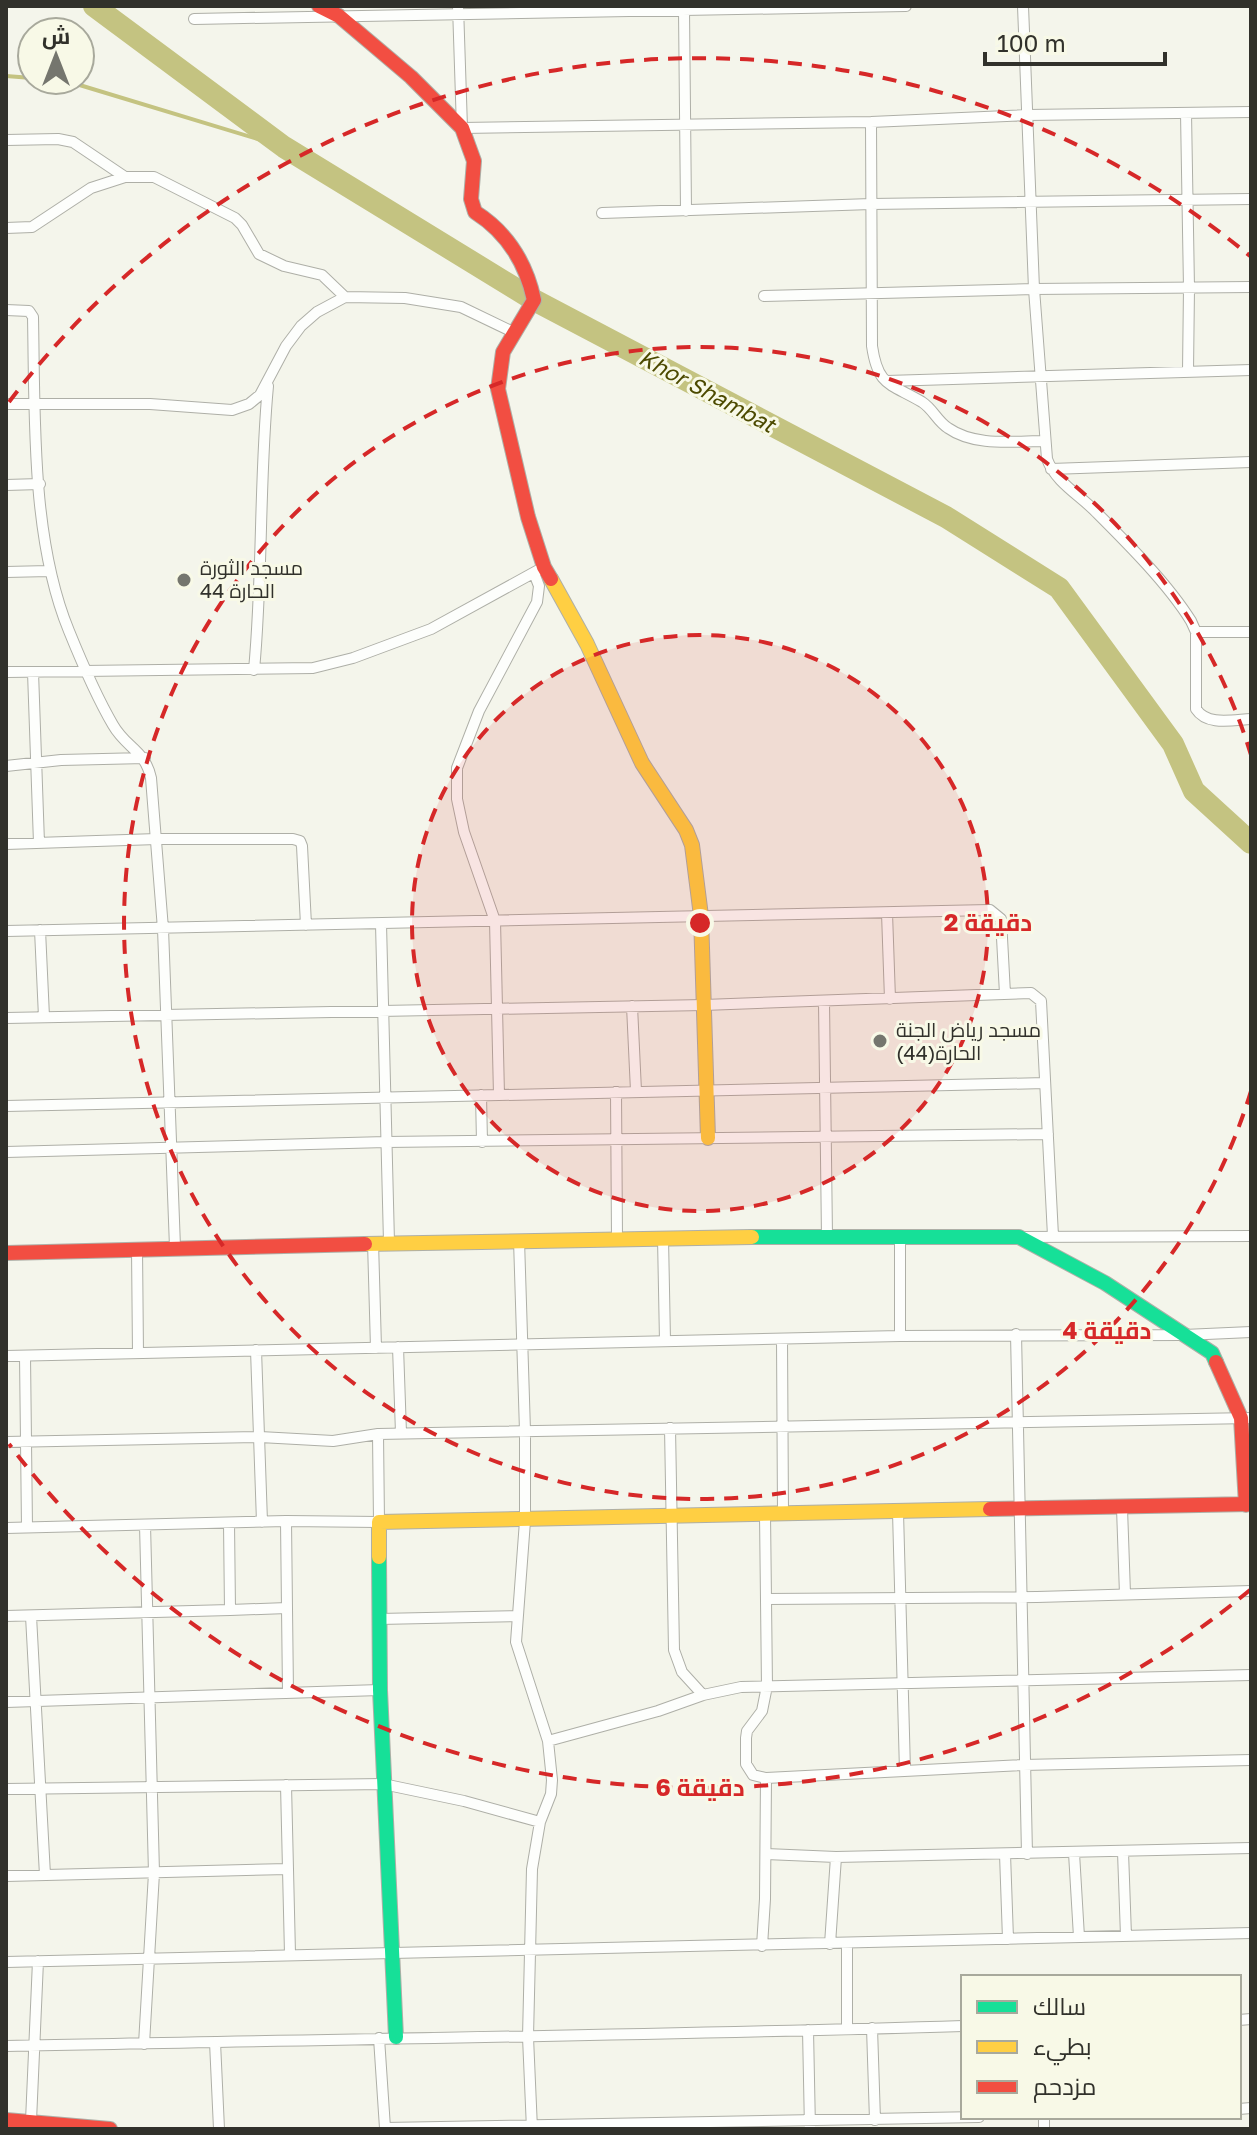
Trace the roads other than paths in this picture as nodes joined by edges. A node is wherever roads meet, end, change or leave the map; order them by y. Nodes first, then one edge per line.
1 (319, 6) edge
2 (906, 6) edge
3 (1023, 6) edge
4 (538, 9) edge
5 (458, 10) edge
6 (684, 10) junction
7 (339, 16) junction
8 (194, 19) dead end
9 (1251, 112) edge
10 (1186, 113) junction
11 (1027, 115) junction
12 (871, 122) junction
13 (685, 123) junction
14 (462, 128) junction
15 (6, 140) edge
16 (125, 177) junction
17 (1251, 199) edge
18 (1187, 200) junction
19 (1031, 203) junction
20 (871, 204) junction
21 (686, 211) junction
22 (602, 213) dead end
23 (6, 228) edge
24 (1251, 287) edge
25 (1189, 288) junction
26 (1034, 289) junction
27 (873, 292) junction
28 (764, 296) dead end
29 (345, 297) junction
30 (6, 310) edge
31 (513, 332) junction
32 (1251, 370) edge
33 (1188, 371) junction
34 (1039, 375) junction
35 (885, 381) junction
36 (269, 384) junction
37 (6, 404) edge
38 (34, 404) junction
39 (1045, 441) junction
40 (1251, 462) edge
41 (1051, 469) junction
42 (40, 484) junction
43 (6, 485) edge
44 (539, 570) junction
45 (49, 571) junction
46 (6, 572) edge
47 (1196, 632) junction
48 (1251, 632) edge
49 (87, 670) junction
50 (254, 670) junction
51 (6, 672) edge
52 (33, 672) junction
53 (1251, 719) edge
54 (145, 758) junction
55 (35, 763) junction
56 (6, 766) edge
57 (157, 839) junction
58 (39, 843) junction
59 (6, 844) edge
60 (887, 913) junction
61 (701, 916) junction
62 (495, 921) junction
63 (381, 924) junction
64 (306, 925) junction
65 (163, 929) junction
66 (40, 930) junction
67 (6, 931) edge
68 (1005, 994) junction
69 (890, 999) junction
70 (824, 1002) junction
71 (704, 1005) junction
72 (632, 1006) junction
73 (498, 1008) junction
74 (383, 1011) junction
75 (167, 1014) junction
76 (44, 1017) junction
77 (6, 1018) edge
78 (1045, 1083) junction
79 (826, 1089) junction
80 (706, 1090) junction
81 (636, 1091) junction
82 (616, 1092) junction
83 (481, 1095) junction
84 (499, 1095) junction
85 (385, 1097) junction
86 (169, 1101) junction
87 (6, 1106) edge
88 (1048, 1134) junction
89 (826, 1136) junction
90 (708, 1138) junction
91 (616, 1140) junction
92 (386, 1142) junction
93 (482, 1142) junction
94 (171, 1147) junction
95 (6, 1152) edge
96 (900, 1235) junction
97 (827, 1236) junction
98 (1053, 1236) junction
99 (1251, 1236) edge
100 (1019, 1237) junction
101 (617, 1238) junction
102 (663, 1238) junction
103 (519, 1240) junction
104 (373, 1242) junction
105 (389, 1242) junction
106 (175, 1247) junction
107 (137, 1248) junction
108 (6, 1253) edge
109 (1251, 1332) edge
110 (1016, 1334) junction
111 (1184, 1335) junction
112 (900, 1336) junction
113 (782, 1339) junction
114 (665, 1341) junction
115 (523, 1344) junction
116 (398, 1347) junction
117 (376, 1348) junction
118 (256, 1350) junction
119 (138, 1353) junction
120 (6, 1356) edge
121 (25, 1356) junction
122 (1246, 1418) edge
123 (1017, 1423) junction
124 (782, 1426) junction
125 (670, 1428) junction
126 (525, 1431) junction
127 (401, 1433) junction
128 (378, 1434) junction
129 (260, 1437) junction
130 (6, 1442) edge
131 (27, 1442) junction
132 (1249, 1504) edge
133 (1122, 1508) junction
134 (1018, 1510) junction
135 (898, 1512) junction
136 (765, 1514) junction
137 (783, 1514) junction
138 (671, 1518) junction
139 (286, 1521) junction
140 (525, 1521) junction
141 (262, 1522) junction
142 (379, 1522) junction
143 (229, 1523) junction
144 (145, 1525) junction
145 (27, 1527) junction
146 (6, 1528) edge
147 (1251, 1591) edge
148 (1125, 1594) junction
149 (1020, 1597) junction
150 (899, 1598) junction
151 (767, 1599) junction
152 (287, 1608) junction
153 (230, 1610) junction
154 (148, 1612) junction
155 (6, 1616) edge
156 (31, 1616) junction
157 (517, 1616) junction
158 (379, 1619) junction
159 (1251, 1675) edge
160 (1021, 1680) junction
161 (901, 1683) junction
162 (767, 1686) junction
163 (380, 1690) junction
164 (288, 1693) junction
165 (703, 1695) junction
166 (151, 1698) junction
167 (6, 1702) edge
168 (35, 1702) junction
169 (548, 1741) junction
170 (1251, 1760) edge
171 (1023, 1765) junction
172 (905, 1771) junction
173 (766, 1778) junction
174 (383, 1784) junction
175 (153, 1785) junction
176 (286, 1785) junction
177 (41, 1788) junction
178 (6, 1789) edge
179 (540, 1822) junction
180 (1251, 1848) edge
181 (1123, 1852) junction
182 (1074, 1853) junction
183 (766, 1854) junction
184 (1005, 1854) junction
185 (1027, 1854) junction
186 (836, 1857) junction
187 (288, 1869) junction
188 (154, 1873) junction
189 (45, 1875) junction
190 (6, 1876) edge
191 (1251, 1933) edge
192 (1126, 1936) junction
193 (1079, 1937) junction
194 (1008, 1939) junction
195 (847, 1943) junction
196 (830, 1944) junction
197 (762, 1946) junction
198 (529, 1952) junction
199 (393, 1953) junction
200 (290, 1954) junction
201 (148, 1957) junction
202 (38, 1961) junction
203 (6, 1962) edge
204 (961, 2026) edge
205 (872, 2028) junction
206 (847, 2029) junction
207 (808, 2030) junction
208 (396, 2037) junction
209 (528, 2037) junction
210 (379, 2038) junction
211 (215, 2042) junction
212 (144, 2044) junction
213 (6, 2046) edge
214 (35, 2046) junction
215 (961, 2119) edge
216 (6, 2120) edge
217 (875, 2120) junction
218 (31, 2121) junction
219 (904, 2124) edge
220 (707, 2125) edge
221 (810, 2125) edge
222 (532, 2126) edge
223 (385, 2128) edge
224 (110, 2129) edge
225 (219, 2129) edge

1 - 7 street
2 - 6 street
3 - 11 street
4 - 5 street
4 - 6 street
5 - 7 street
5 - 14 street
6 - 13 street
7 - 8 street
7 - 14 street
9 - 10 street
10 - 11 street
10 - 18 street
11 - 12 street
11 - 19 street
12 - 13 street
12 - 20 street
13 - 14 street
13 - 21 street
14 - 31 street
15 - 16 street
16 - 23 street
16 - 29 street
17 - 18 street
18 - 19 street
18 - 25 street
19 - 20 street
19 - 26 street
20 - 21 street
20 - 27 street
21 - 22 street
24 - 25 street
25 - 26 street
25 - 33 street
26 - 27 street
26 - 34 street
27 - 28 street
27 - 35 street
29 - 31 street
29 - 36 street
30 - 38 street
31 - 44 street
32 - 33 street
33 - 34 street
34 - 35 street
34 - 39 street
35 - 39 street
36 - 38 street
36 - 50 street
37 - 38 street
38 - 42 street
39 - 41 street
40 - 41 street
41 - 47 street
42 - 43 street
42 - 45 street
44 - 50 street
44 - 61 street
44 - 62 street
45 - 46 street
45 - 49 street
47 - 48 street
47 - 53 street
49 - 50 street
49 - 52 street
49 - 54 street
51 - 52 street
52 - 55 street
54 - 55 street
54 - 57 street
55 - 56 street
55 - 58 street
57 - 58 street
57 - 64 street
57 - 65 street
58 - 59 street
60 - 61 street
60 - 68 street
60 - 69 street
61 - 62 street
61 - 71 street
62 - 63 street
62 - 73 street
63 - 64 street
63 - 74 street
64 - 65 street
65 - 66 street
65 - 75 street
66 - 67 street
66 - 76 street
68 - 69 street
68 - 78 street
69 - 70 street
70 - 71 street
70 - 79 street
71 - 72 street
71 - 80 street
72 - 73 street
72 - 81 street
73 - 74 street
73 - 84 street
74 - 75 street
74 - 85 street
75 - 76 street
75 - 86 street
76 - 77 street
78 - 79 street
78 - 88 street
79 - 80 street
79 - 89 street
80 - 81 street
80 - 90 street
81 - 82 street
82 - 84 street
82 - 91 street
83 - 84 street
83 - 85 street
83 - 93 street
85 - 86 street
85 - 92 street
86 - 87 street
86 - 94 street
88 - 89 street
88 - 98 street
89 - 90 street
89 - 97 street
90 - 91 street
91 - 93 street
91 - 101 street
92 - 93 street
92 - 94 street
92 - 105 street
94 - 95 street
94 - 106 street
96 - 97 street
96 - 100 street
96 - 112 street
97 - 102 street
98 - 99 street
98 - 100 street
100 - 111 street
101 - 102 street
101 - 103 street
102 - 114 street
103 - 105 street
103 - 115 street
104 - 105 street
104 - 106 street
104 - 117 street
106 - 107 street
107 - 108 street
107 - 119 street
109 - 111 street
110 - 111 street
110 - 112 street
110 - 123 street
111 - 122 street
112 - 113 street
113 - 114 street
113 - 124 street
114 - 115 street
115 - 116 street
115 - 126 street
116 - 117 street
116 - 127 street
117 - 118 street
118 - 119 street
118 - 129 street
119 - 121 street
120 - 121 street
121 - 131 street
122 - 123 street
122 - 132 street
123 - 124 street
123 - 134 street
124 - 125 street
124 - 137 street
125 - 126 street
125 - 138 street
126 - 127 street
126 - 140 street
127 - 128 street
128 - 129 street
128 - 142 street
129 - 131 street
129 - 141 street
130 - 131 street
131 - 145 street
132 - 133 street
133 - 134 street
133 - 148 street
134 - 135 street
134 - 149 street
135 - 137 street
135 - 150 street
136 - 137 street
136 - 138 street
136 - 151 street
138 - 140 street
138 - 165 street
139 - 141 street
139 - 142 street
139 - 152 street
140 - 142 street
140 - 157 street
141 - 143 street
142 - 158 street
143 - 144 street
143 - 153 street
144 - 145 street
144 - 154 street
145 - 146 street
147 - 148 street
148 - 149 street
149 - 150 street
149 - 160 street
150 - 151 street
150 - 161 street
151 - 162 street
152 - 153 street
152 - 164 street
153 - 154 street
154 - 156 street
154 - 166 street
155 - 156 street
156 - 168 street
157 - 158 street
157 - 169 street
158 - 163 street
159 - 160 street
160 - 161 street
160 - 171 street
161 - 162 street
161 - 172 street
162 - 165 street
162 - 173 street
163 - 164 street
163 - 174 street
164 - 166 street
165 - 169 street
166 - 168 street
166 - 175 street
167 - 168 street
168 - 177 street
169 - 179 street
170 - 171 street
171 - 172 street
171 - 185 street
172 - 173 street
173 - 183 street
174 - 176 street
174 - 179 street
174 - 199 street
175 - 176 street
175 - 177 street
175 - 188 street
176 - 187 street
177 - 178 street
177 - 189 street
179 - 198 street
180 - 181 street
181 - 182 street
181 - 192 street
182 - 185 street
182 - 193 street
183 - 186 street
183 - 197 street
184 - 185 street
184 - 186 street
184 - 194 street
186 - 196 street
187 - 188 street
187 - 200 street
188 - 189 street
188 - 201 street
189 - 190 street
191 - 192 street
192 - 193 street
193 - 194 street
194 - 195 street
195 - 196 street
195 - 206 street
196 - 197 street
197 - 198 street
198 - 199 street
198 - 209 street
199 - 200 street
199 - 208 street
200 - 201 street
201 - 202 street
201 - 212 street
202 - 203 street
202 - 214 street
204 - 205 street
205 - 206 street
205 - 217 street
206 - 207 street
207 - 209 street
207 - 221 street
208 - 209 street
208 - 210 street
209 - 222 street
210 - 211 street
210 - 223 street
211 - 212 street
211 - 225 street
212 - 214 street
213 - 214 street
214 - 218 street
215 - 219 street
216 - 218 street
217 - 219 street
217 - 221 street
218 - 224 street
220 - 221 street
220 - 222 street
222 - 223 street

